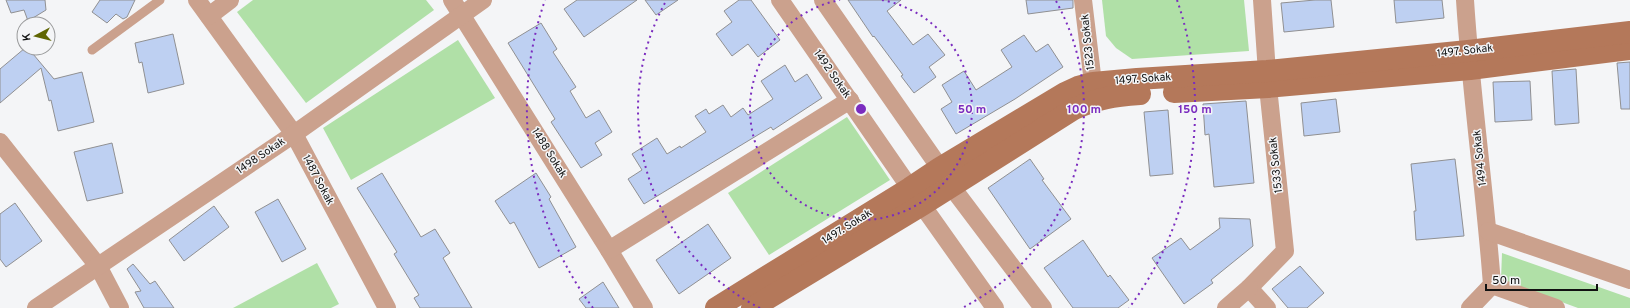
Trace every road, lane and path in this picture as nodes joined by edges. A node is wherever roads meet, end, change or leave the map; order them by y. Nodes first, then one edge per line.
1 (160, 0) edge
2 (197, 0) edge
3 (230, 0) edge
4 (483, 0) edge
5 (780, 0) edge
6 (823, 0) edge
7 (1083, 0) edge
8 (1262, 0) edge
9 (1464, 0) edge
10 (457, 7) edge
11 (209, 16) junction
12 (1630, 32) edge
13 (1630, 49) edge
14 (92, 50) dead end
15 (1469, 60) junction
16 (1268, 79) junction
17 (1093, 83) junction
18 (850, 100) junction
19 (294, 134) junction
20 (3, 153) edge
21 (946, 177) junction
22 (916, 196) junction
23 (1488, 231) junction
24 (609, 250) junction
25 (98, 266) junction
26 (1630, 280) edge
27 (1492, 285) junction
28 (1249, 288) junction
29 (36, 308) edge
30 (120, 308) edge
31 (387, 308) edge
32 (644, 308) edge
33 (716, 308) edge
34 (752, 308) edge
35 (995, 308) edge
36 (1043, 308) edge
37 (1226, 308) edge
38 (1267, 308) edge
39 (1470, 308) edge
40 (1556, 308) edge

1 - 14 lane
2 - 11 street, 1487 Sokak
3 - 11 street
4 - 10 street, 1498 Sokak
5 - 18 street, 1492 Sokak
6 - 21 street
7 - 17 street, 1523 Sokak
8 - 16 street, 1533 Sokak
9 - 15 street, 1494 Sokak
10 - 19 street, 1498 Sokak
10 - 24 street, 1488 Sokak
11 - 19 street, 1487 Sokak
12 - 15 street, 1497. Sokak
13 - 15 street, 1497. Sokak
15 - 16 street, 1497. Sokak
15 - 23 street, 1494 Sokak
16 - 17 street, 1497. Sokak
16 - 21 street, 1497. Sokak
16 - 28 street, 1533 Sokak
17 - 21 street, 1497. Sokak
18 - 22 street, 1492 Sokak
18 - 24 street
19 - 25 street, 1498 Sokak
19 - 31 street, 1487 Sokak
20 - 25 street
21 - 22 street, 1497. Sokak
21 - 36 street
22 - 33 street, 1497. Sokak
22 - 34 street, 1497. Sokak
22 - 35 street, 1492 Sokak
23 - 26 street
23 - 27 street, 1494 Sokak
24 - 32 street, 1488 Sokak
25 - 29 street, 1498 Sokak
25 - 30 street
27 - 39 street
27 - 40 street
28 - 37 street
28 - 38 street

